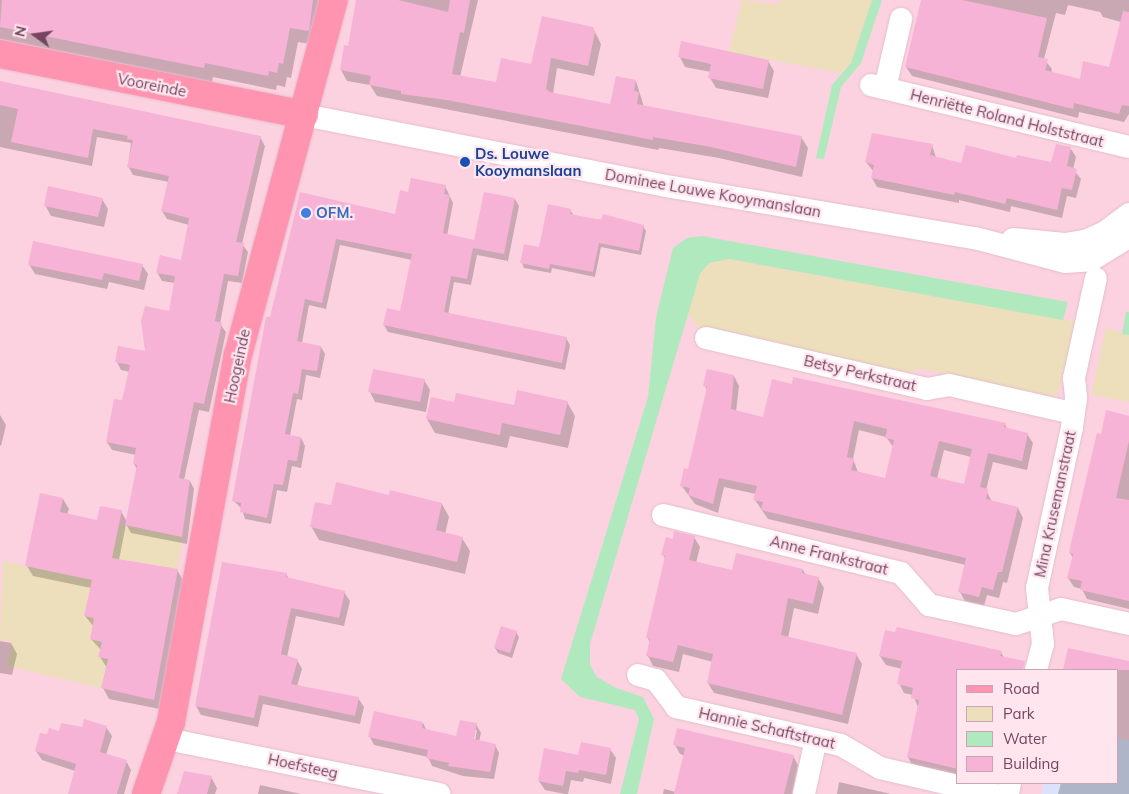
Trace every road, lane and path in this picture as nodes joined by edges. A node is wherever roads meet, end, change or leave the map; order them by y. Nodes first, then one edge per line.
1 (334, 0) edge
2 (904, 8) edge
3 (0, 54) edge
4 (304, 115) junction
5 (1129, 147) edge
6 (1129, 214) edge
7 (1129, 237) edge
8 (1091, 260) junction
9 (706, 338) dead end
10 (1074, 405) junction
11 (662, 515) dead end
12 (1040, 615) junction
13 (1129, 624) edge
14 (1036, 669) edge
15 (638, 675) dead end
16 (166, 739) junction
17 (816, 739) junction
18 (146, 794) edge
19 (439, 794) edge
20 (804, 794) edge
21 (993, 794) edge

1 - 4 main road, Hoogeinde
2 - 5 street, Henriëtte Roland Holststraat
3 - 4 main road, Vooreinde
4 - 8 street, Dominee Louwe Kooymanslaan
4 - 16 main road, Hoogeinde
6 - 8 street, Dominee Louwe Kooymanslaan
7 - 8 street, Dominee Louwe Kooymanslaan
8 - 10 street, Mina Krusemanstraat
9 - 10 street, Betsy Perkstraat
10 - 12 street, Mina Krusemanstraat
11 - 12 street, Anne Frankstraat
12 - 13 street, Anne Frankstraat
12 - 14 street, Mina Krusemanstraat
15 - 17 street, Hannie Schaftstraat
16 - 18 main road, Hoogeinde
16 - 19 street, Hoefsteeg
17 - 20 street
17 - 21 street, Hannie Schaftstraat

